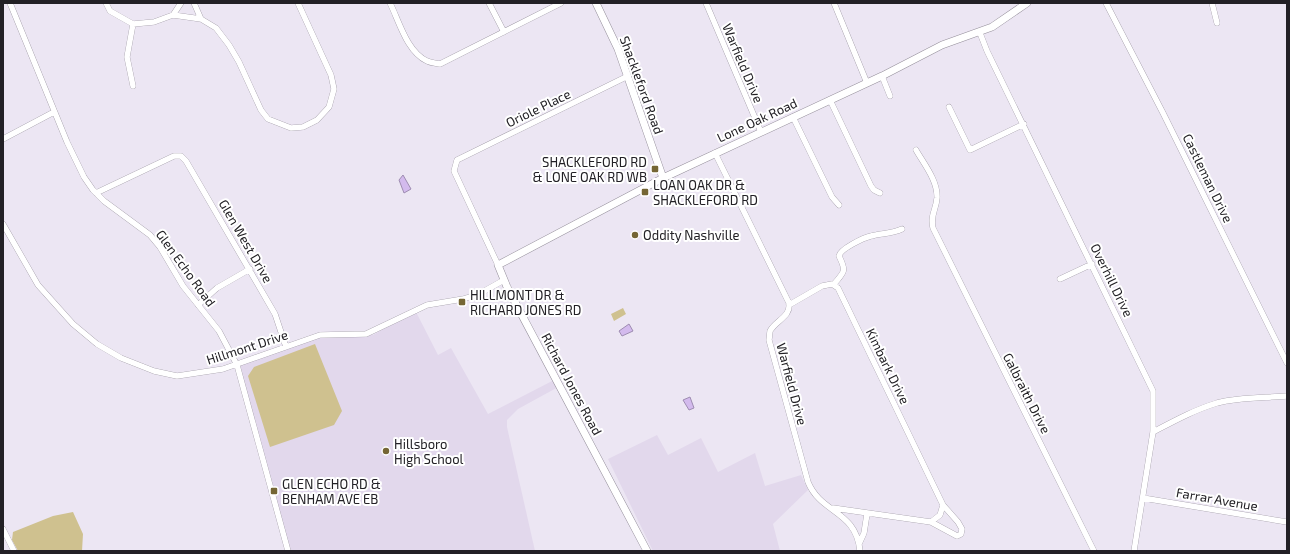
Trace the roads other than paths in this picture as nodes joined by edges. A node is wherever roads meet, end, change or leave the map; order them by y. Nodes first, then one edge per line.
1 (10, 3) edge
2 (106, 3) edge
3 (181, 3) edge
4 (194, 3) edge
5 (298, 3) edge
6 (390, 3) edge
7 (489, 3) edge
8 (561, 3) edge
9 (596, 3) edge
10 (706, 3) edge
11 (834, 3) edge
12 (1027, 3) edge
13 (1106, 3) edge
14 (1212, 3) edge
15 (173, 15) junction
16 (202, 19) junction
17 (1217, 22) dead end
18 (133, 24) junction
19 (504, 32) junction
20 (980, 33) junction
21 (628, 76) junction
22 (882, 76) junction
23 (867, 83) junction
24 (133, 86) dead end
25 (890, 96) dead end
26 (830, 100) junction
27 (948, 107) dead end
28 (54, 112) junction
29 (794, 116) junction
30 (1024, 124) junction
31 (760, 132) junction
32 (3, 139) edge
33 (916, 150) dead end
34 (715, 153) junction
35 (457, 160) joint
36 (663, 178) junction
37 (96, 193) junction
38 (880, 193) dead end
39 (839, 205) dead end
40 (3, 224) edge
41 (902, 229) dead end
42 (498, 264) junction
43 (1092, 264) junction
44 (250, 269) junction
45 (504, 280) junction
46 (1060, 280) dead end
47 (834, 284) junction
48 (198, 305) junction
49 (789, 305) junction
50 (286, 347) junction
51 (1287, 363) edge
52 (237, 365) junction
53 (1287, 396) edge
54 (1153, 432) junction
55 (1143, 498) junction
56 (943, 505) junction
57 (832, 508) junction
58 (867, 514) junction
59 (931, 522) junction
60 (1287, 522) edge
61 (3, 529) edge
62 (859, 544) junction
63 (14, 551) edge
64 (288, 551) edge
65 (647, 551) edge
66 (860, 551) edge
67 (1094, 551) edge
68 (1134, 551) edge

1 - 28 street, Glen Echo Road
2 - 18 street
3 - 15 street
4 - 16 street
5 - 16 street
6 - 19 street
7 - 19 street
8 - 19 street
9 - 21 street, Shackleford Road
10 - 31 street, Warfield Drive
11 - 23 street
12 - 20 street, Lone Oak Road
13 - 51 street, Castleman Drive
14 - 17 street
15 - 16 street
15 - 18 street
18 - 24 street
20 - 22 street, Lone Oak Road
20 - 30 street, Overhill Drive
21 - 35 street, Oriole Place
21 - 36 street, Shackleford Road
22 - 23 street, Lone Oak Road
22 - 25 street
23 - 26 street, Lone Oak Road
26 - 29 street, Lone Oak Road
26 - 38 street
27 - 30 street
28 - 32 street
28 - 37 street, Glen Echo Road
29 - 31 street, Lone Oak Road
29 - 39 street
30 - 43 street, Overhill Drive
31 - 34 street, Lone Oak Road
33 - 67 street, Galbraith Drive
34 - 36 street, Lone Oak Road
34 - 49 street
35 - 42 street, Richard Jones Road
36 - 42 street, Lone Oak Road
37 - 44 street, Glen West Drive
37 - 48 street, Glen Echo Road
40 - 52 street, Hillmont Drive
41 - 47 street
42 - 45 street, Richard Jones Road
43 - 46 street
43 - 54 street, Overhill Drive
44 - 48 street
44 - 50 street, Glen West Drive
45 - 50 street, Hillmont Drive
45 - 65 street, Richard Jones Road
47 - 49 street
47 - 56 street, Kimbark Drive
48 - 52 street, Glen Echo Road
49 - 57 street, Warfield Drive
50 - 52 street, Hillmont Drive
52 - 64 street, Glen Echo Road
53 - 54 street
54 - 55 street, Overhill Drive
55 - 60 street, Farrar Avenue
55 - 68 street, Overhill Drive
56 - 59 street
56 - 59 street, Kimbark Drive
57 - 58 street, Kimbark Drive
57 - 62 street, Warfield Drive
58 - 59 street, Kimbark Drive
58 - 62 street
61 - 63 street
62 - 66 street, Warfield Drive

